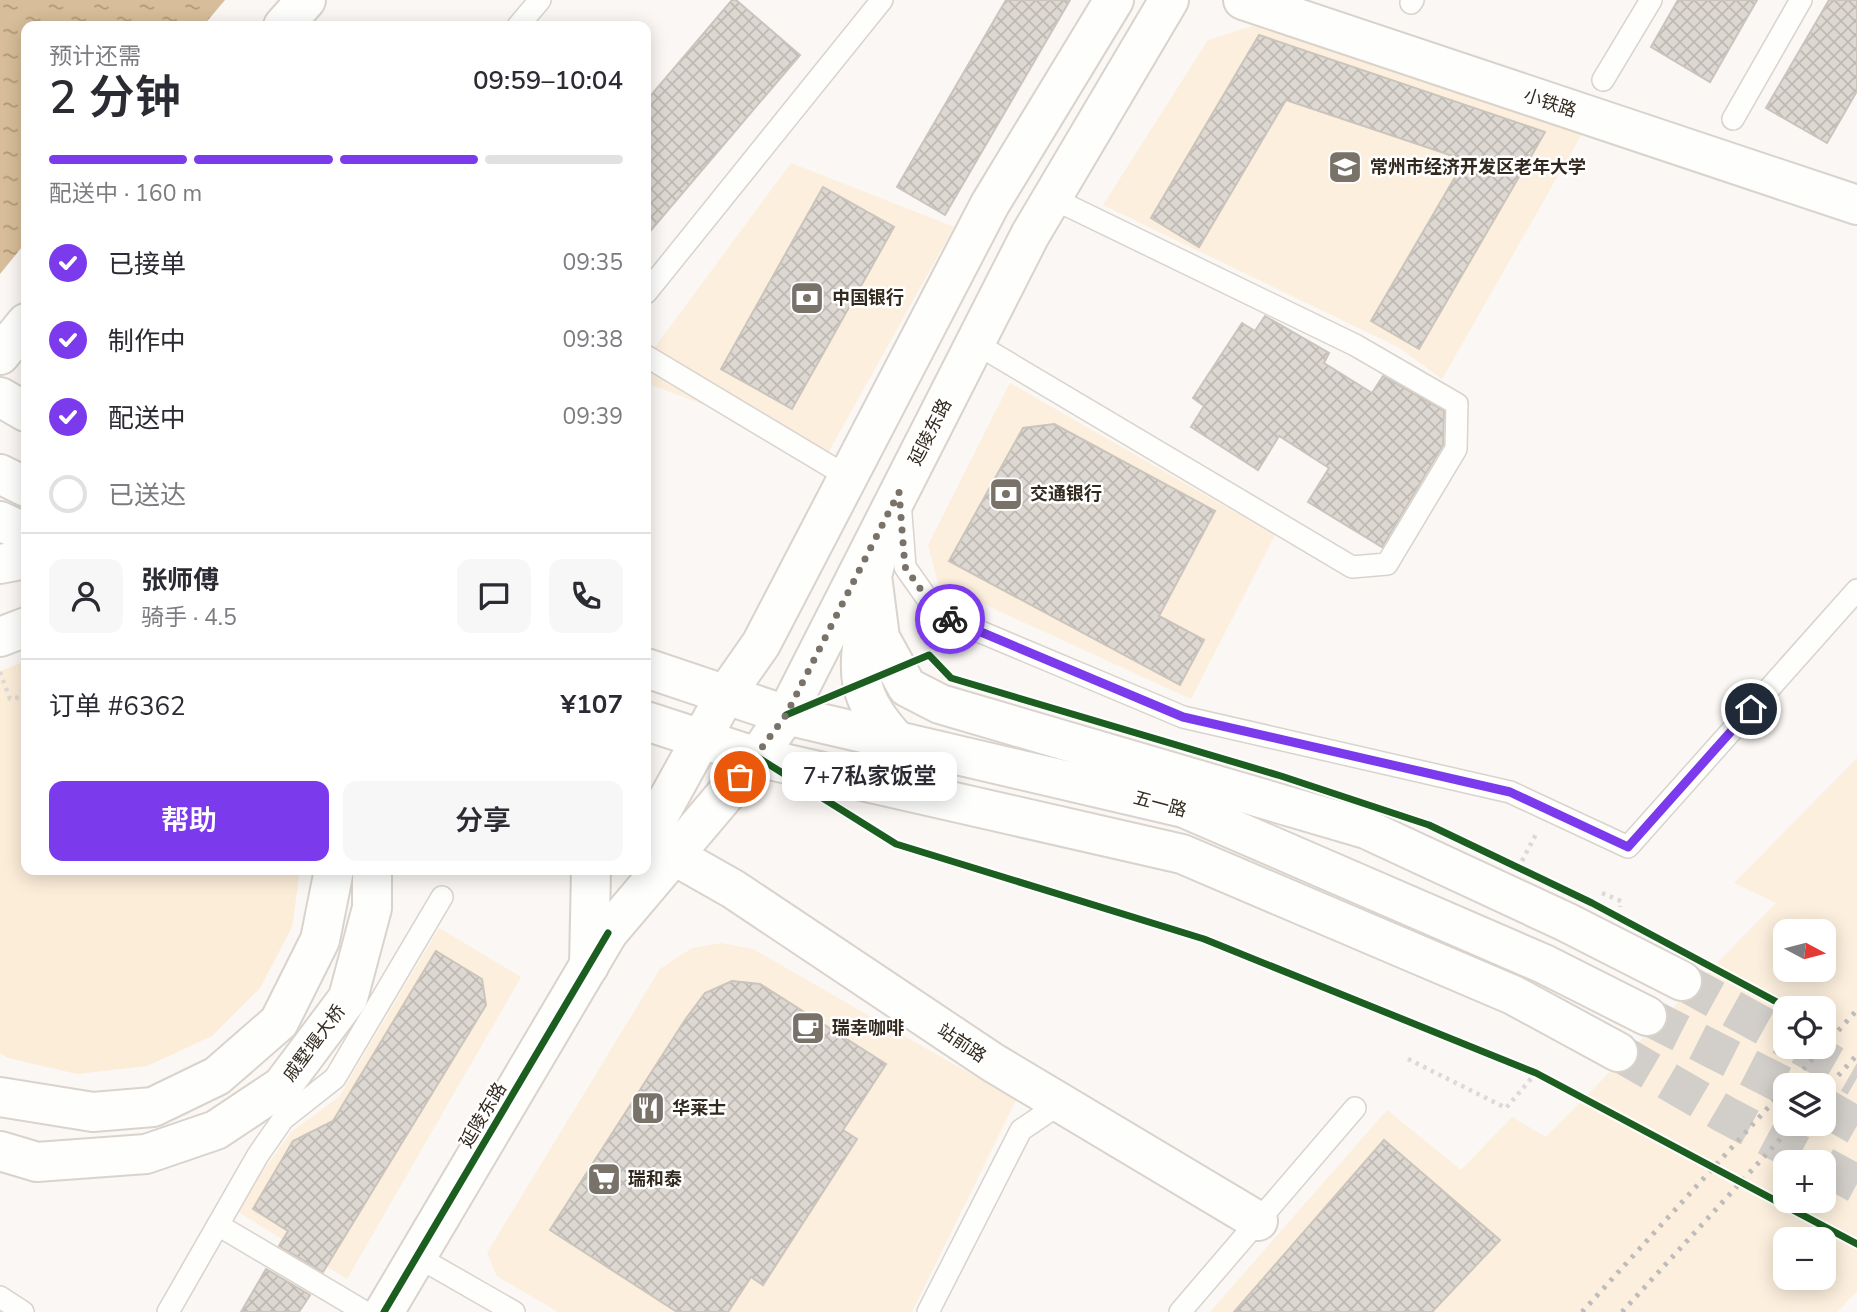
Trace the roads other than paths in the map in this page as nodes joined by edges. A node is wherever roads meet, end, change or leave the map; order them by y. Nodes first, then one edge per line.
1 (306, 0) edge
2 (540, 0) edge
3 (882, 0) edge
4 (1114, 0) edge
5 (1169, 0) edge
6 (1243, 0) edge
7 (1651, 0) edge
8 (1801, 0) edge
9 (287, 21) edge
10 (521, 21) edge
11 (1603, 80) dead end
12 (1733, 119) dead end
13 (1052, 198) junction
14 (1857, 205) edge
15 (651, 287) edge
16 (21, 329) edge
17 (975, 344) junction
18 (0, 355) edge
19 (651, 359) edge
20 (0, 397) edge
21 (21, 409) edge
22 (0, 474) edge
23 (848, 477) junction
24 (21, 484) edge
25 (893, 504) junction
26 (0, 521) edge
27 (21, 531) edge
28 (21, 560) edge
29 (0, 564) edge
30 (872, 576) junction
31 (1857, 590) edge
32 (21, 630) edge
33 (0, 637) edge
34 (651, 670) edge
35 (726, 694) junction
36 (786, 715) junction
37 (651, 723) edge
38 (700, 738) junction
39 (897, 741) junction
40 (757, 757) junction
41 (659, 847) edge
42 (333, 875) edge
43 (372, 875) edge
44 (591, 875) edge
45 (632, 875) edge
46 (642, 875) edge
47 (442, 897) dead end
48 (608, 933) junction
49 (589, 966) junction
50 (1682, 981) tunnel mouth
51 (1647, 1016) tunnel mouth
52 (1618, 1052) tunnel mouth
53 (0, 1097) edge
54 (1061, 1103) junction
55 (1355, 1108) dead end
56 (0, 1151) edge
57 (1258, 1221) junction
58 (218, 1225) junction
59 (418, 1257) junction
60 (0, 1297) edge
61 (23, 1312) edge
62 (168, 1312) edge
63 (365, 1312) edge
64 (384, 1312) edge
65 (514, 1312) edge
66 (928, 1312) edge
67 (1180, 1312) edge

1 - 9 main road
2 - 10 lane
3 - 15 lane
4 - 23 main road
5 - 13 main road, 延陵东路
6 - 14 main road, 小铁路
7 - 11 lane
8 - 12 lane
13 - 17 main road, 延陵东路
13 - 17 lane
16 - 18 main road
17 - 25 main road, 延陵东路
19 - 23 lane
20 - 21 main road
22 - 24 main road
23 - 35 main road
25 - 30 main road
25 - 31 lane
25 - 36 main road, 延陵东路
26 - 27 main road
28 - 29 main road
30 - 39 main road
30 - 50 main road
32 - 33 main road
34 - 35 main road, 五一路
35 - 36 main road, 五一路
35 - 38 main road
36 - 39 main road, 五一路
36 - 40 main road, 延陵东路
37 - 38 main road
38 - 40 main road
38 - 41 main road
39 - 51 main road, 五一路
40 - 41 main road, 延陵东路
40 - 52 main road
41 - 54 main road, 站前路
42 - 53 main road
43 - 56 main road, 戚墅堰大桥
44 - 49 main road
45 - 48 main road
46 - 48 main road, 延陵东路
47 - 58 lane
48 - 49 main road, 延陵东路
49 - 59 main road, 延陵东路
54 - 57 main road, 站前路
54 - 66 lane
55 - 57 lane
57 - 67 lane
58 - 62 lane
58 - 63 lane
59 - 64 main road, 延陵东路
59 - 65 lane
60 - 61 lane

